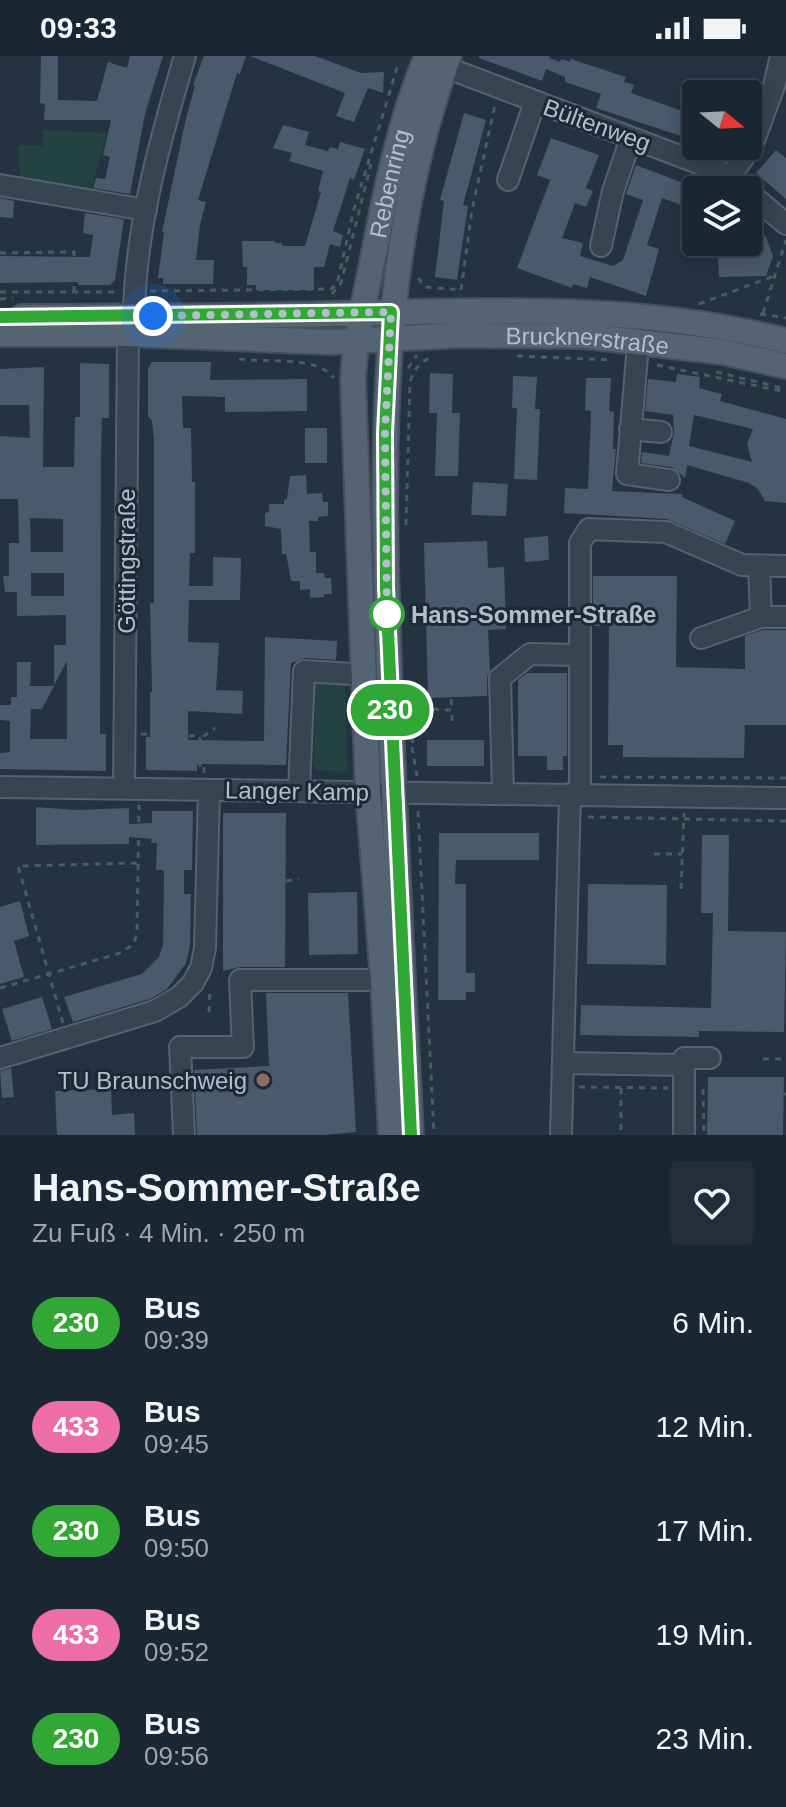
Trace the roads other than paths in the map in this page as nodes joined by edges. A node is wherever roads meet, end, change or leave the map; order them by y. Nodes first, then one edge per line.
1 (185, 56) edge
2 (781, 56) edge
3 (427, 60) edge
4 (535, 102) junction
5 (631, 138) junction
6 (730, 176) joint
7 (508, 180) dead end
8 (0, 185) edge
9 (762, 204) edge
10 (146, 210) junction
11 (786, 224) edge
12 (601, 246) dead end
13 (391, 312) junction
14 (361, 313) junction
15 (0, 317) edge
16 (131, 325) junction
17 (0, 334) edge
18 (389, 339) junction
19 (357, 341) junction
20 (786, 341) edge
21 (637, 360) road end
22 (786, 366) edge
23 (630, 429) junction
24 (661, 432) dead end
25 (669, 480) dead end
26 (759, 566) junction
27 (786, 566) edge
28 (761, 617) junction
29 (786, 617) edge
30 (701, 638) dead end
31 (580, 655) junction
32 (353, 674) dead end
33 (204, 779) junction
34 (0, 787) edge
35 (577, 789) junction
36 (299, 791) junction
37 (368, 792) junction
38 (394, 792) junction
39 (503, 793) junction
40 (132, 794) junction
41 (786, 798) edge
42 (383, 980) junction
43 (0, 1058) edge
44 (710, 1058) dead end
45 (563, 1063) junction
46 (684, 1065) junction
47 (184, 1135) edge
48 (391, 1135) edge
49 (411, 1135) edge
50 (561, 1135) edge
51 (684, 1135) edge

1 - 10 street, Göttingstraße
2 - 6 street
3 - 4 street, Bültenweg
3 - 13 main road, Rebenring
3 - 14 main road, Rebenring
4 - 5 street, Bültenweg
4 - 7 street
5 - 6 street, Bültenweg
5 - 12 street
8 - 10 street
9 - 11 street, Bültenweg
10 - 16 street, Göttingstraße
13 - 14 main road, Brucknerstraße
13 - 18 main road, Rebenring
13 - 20 main road, Brucknerstraße
14 - 16 main road, Brucknerstraße
14 - 19 main road, Rebenring
15 - 16 main road
16 - 17 main road
16 - 19 main road, Brucknerstraße
16 - 40 street, Göttingstraße
18 - 19 main road, Brucknerstraße
18 - 22 main road, Brucknerstraße
18 - 38 main road
19 - 37 main road
21 - 23 street
23 - 24 street
23 - 25 street
26 - 27 street
26 - 28 street
26 - 31 street
28 - 29 street
28 - 30 street
31 - 35 street
31 - 39 street
32 - 36 street
33 - 36 street, Langer Kamp
33 - 40 street, Langer Kamp
33 - 43 street
34 - 40 street, Langer Kamp
35 - 39 street, Langer Kamp
35 - 41 street, Langer Kamp
35 - 45 street
36 - 37 street, Langer Kamp
37 - 38 street, Langer Kamp
37 - 42 main road
38 - 39 street, Langer Kamp
38 - 49 main road
42 - 47 street
42 - 48 main road
44 - 46 street
45 - 46 street
45 - 50 street
46 - 51 street

